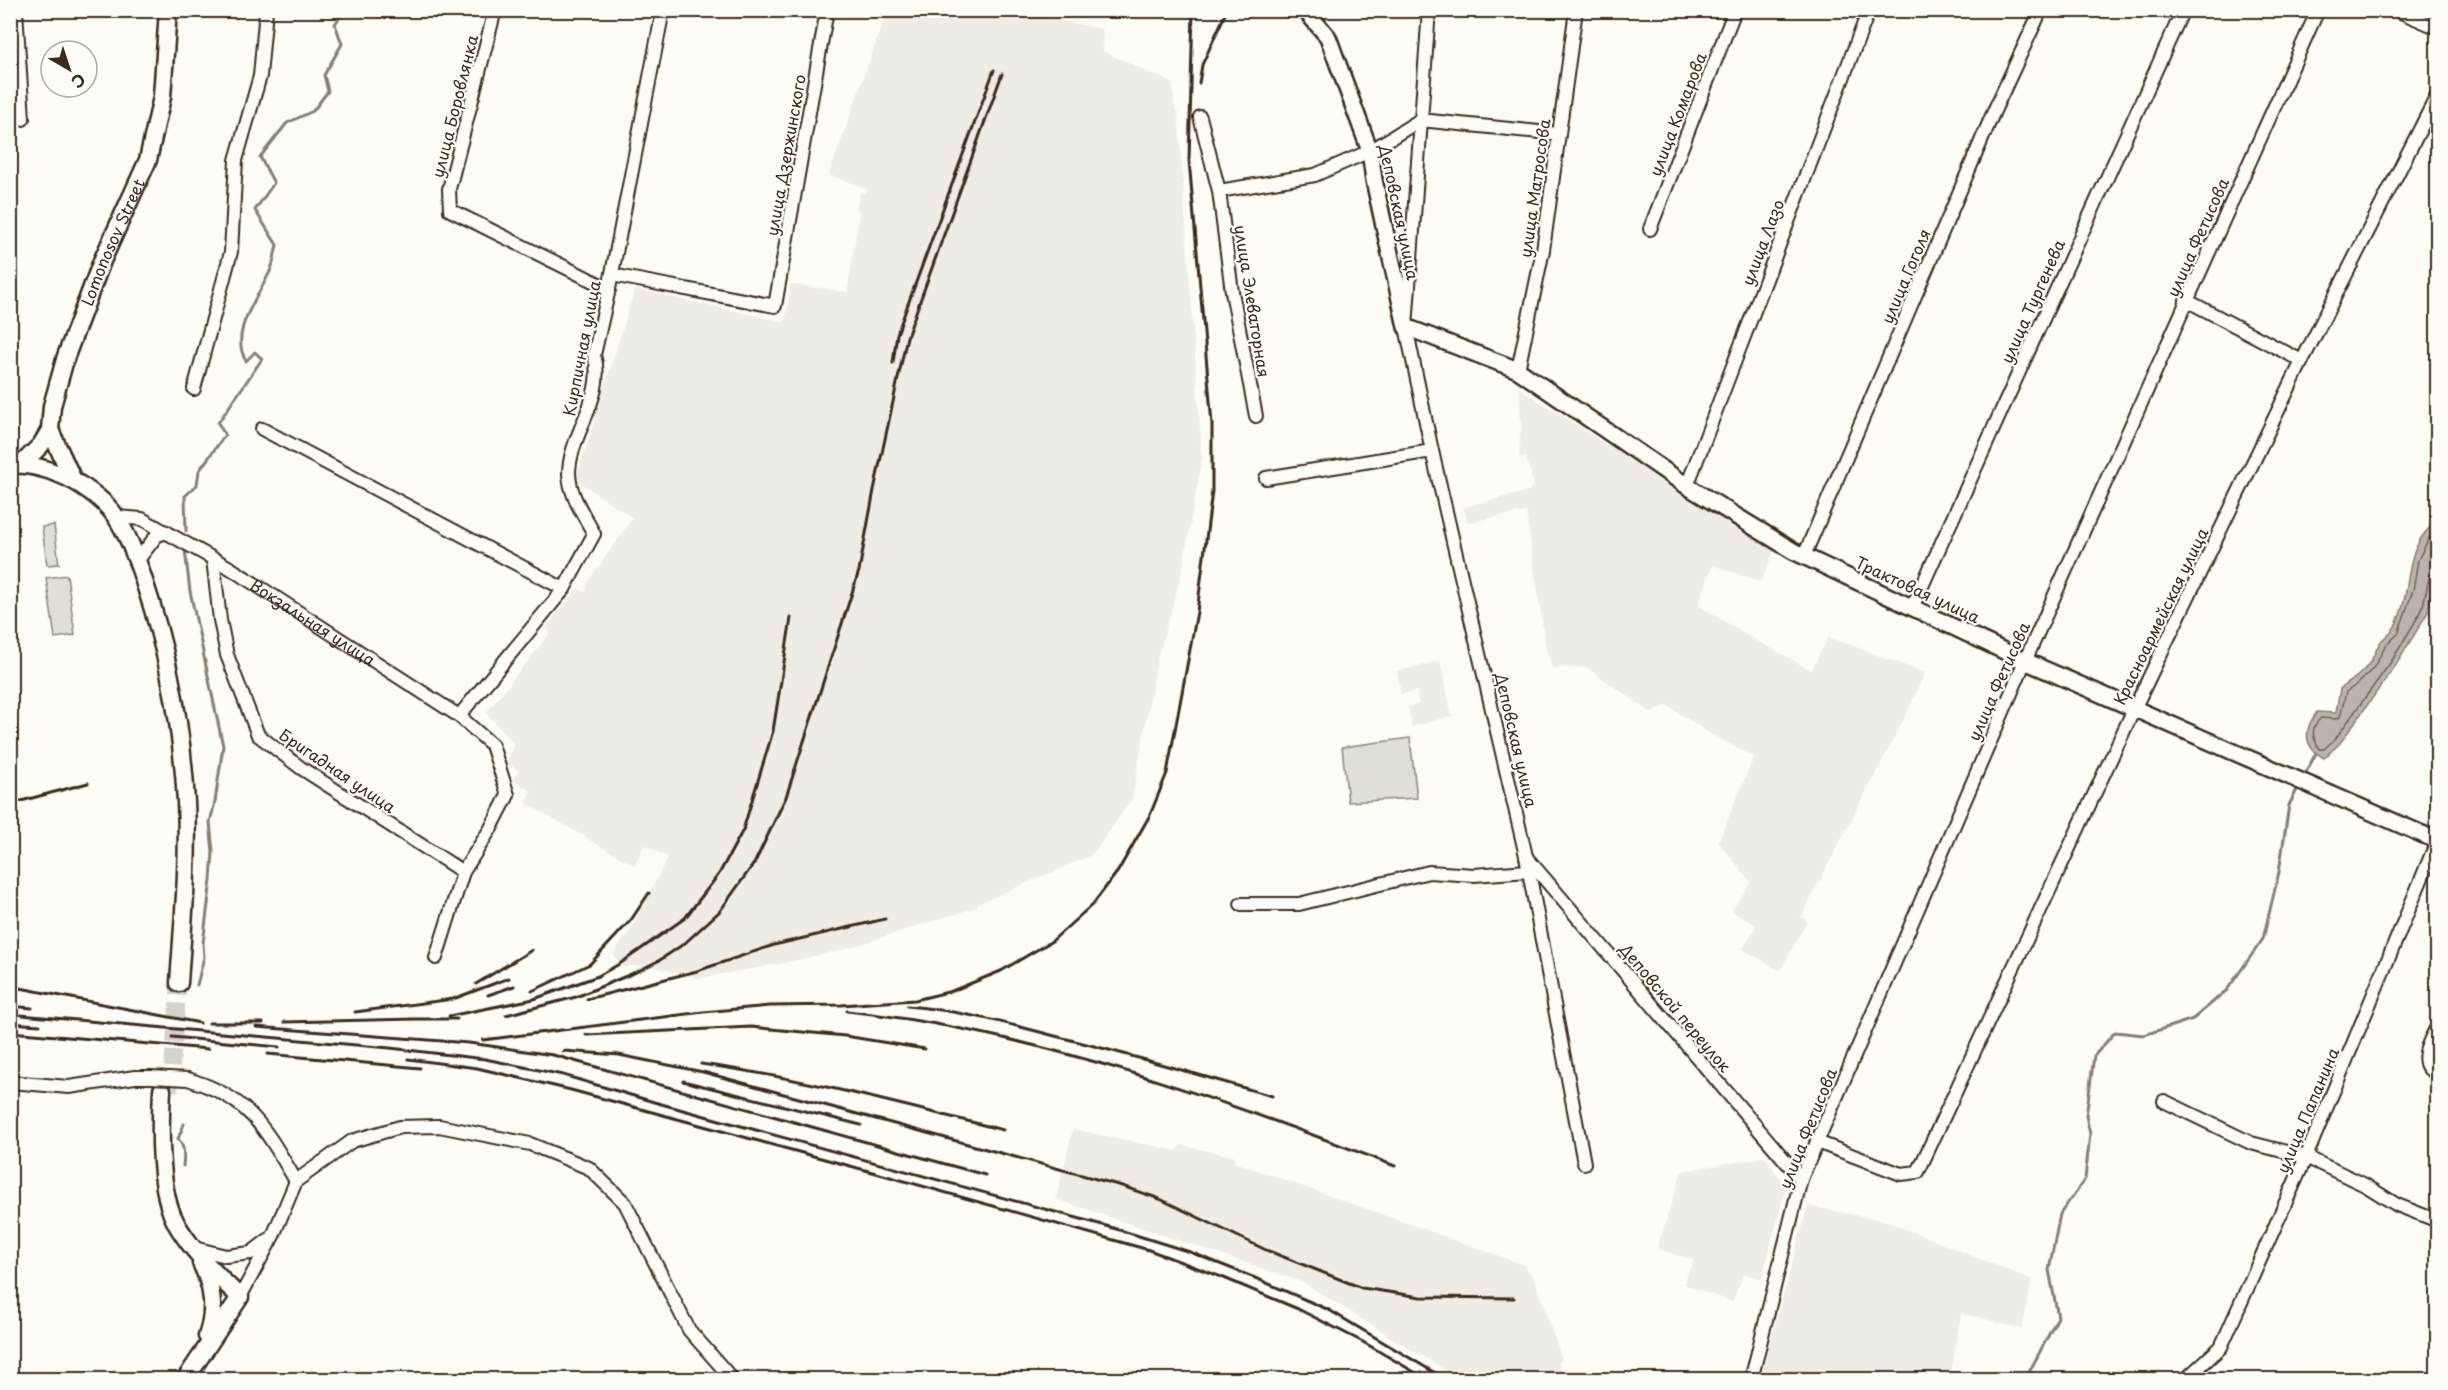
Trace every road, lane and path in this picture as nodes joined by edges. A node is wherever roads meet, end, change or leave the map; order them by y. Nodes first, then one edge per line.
1 (16, 10) edge
2 (168, 10) edge
3 (266, 10) edge
4 (495, 10) edge
5 (663, 10) edge
6 (828, 10) edge
7 (1305, 10) edge
8 (1429, 10) edge
9 (1576, 10) edge
10 (1735, 10) edge
11 (1869, 10) edge
12 (2041, 10) edge
13 (2183, 10) edge
14 (2318, 10) edge
15 (2396, 10) edge
16 (2438, 28) edge
17 (2438, 94) edge
18 (1200, 117) dead end
19 (23, 119) dead end
20 (1420, 120) junction
21 (1559, 134) junction
22 (1370, 151) junction
23 (1219, 191) junction
24 (1650, 229) dead end
25 (612, 275) junction
26 (609, 289) junction
27 (2186, 300) junction
28 (1406, 327) junction
29 (2302, 361) junction
30 (1518, 370) junction
31 (194, 388) dead end
32 (1256, 416) dead end
33 (262, 429) dead end
34 (50, 430) junction
35 (1432, 451) junction
36 (17, 464) edge
37 (1266, 478) dead end
38 (73, 480) junction
39 (1686, 486) junction
40 (116, 517) junction
41 (167, 532) junction
42 (1804, 556) junction
43 (213, 559) junction
44 (137, 561) junction
45 (564, 589) junction
46 (1913, 606) junction
47 (2025, 661) junction
48 (2134, 709) junction
49 (459, 716) junction
50 (2437, 840) edge
51 (1526, 856) junction
52 (1528, 871) junction
53 (463, 872) junction
54 (1241, 904) dead end
55 (436, 958) dead end
56 (175, 983) tunnel mouth
57 (2438, 1025) edge
58 (2438, 1074) edge
59 (10, 1082) edge
60 (161, 1086) junction
61 (2164, 1101) dead end
62 (1817, 1142) junction
63 (2306, 1157) junction
64 (1584, 1163) dead end
65 (1801, 1179) junction
66 (297, 1181) junction
67 (2438, 1221) edge
68 (273, 1236) junction
69 (194, 1248) junction
70 (240, 1297) junction
71 (202, 1351) junction
72 (185, 1380) edge
73 (733, 1380) edge
74 (1751, 1380) edge
75 (2186, 1380) edge

1 - 19 street
2 - 34 main road, Lomonosov Street
3 - 31 street
4 - 26 street, улица Боровлянка
5 - 25 street, Кирпичная улица
6 - 25 street, улица Дзержинского
7 - 22 street, Деповская улица
8 - 20 street, Деповская улица
9 - 21 street, улица Матросова
10 - 24 street, улица Комарова
11 - 39 street, улица Лазо
12 - 42 street, улица Гоголя
13 - 46 street, улица Тургенева
14 - 27 street, улица Фетисова
15 - 16 street
17 - 29 street, Красноармейская улица
18 - 23 street, улица Элеваторная
20 - 21 street
20 - 22 street
20 - 28 street, Деповская улица
21 - 30 street, улица Матросова
22 - 23 street
22 - 28 street, Деповская улица
23 - 32 street, улица Элеваторная
25 - 26 street, Кирпичная улица
26 - 45 street, Кирпичная улица
27 - 29 street
27 - 47 street, улица Фетисова
28 - 30 street, Трактовая улица
28 - 35 street, Деповская улица
29 - 48 street, Красноармейская улица
30 - 39 street, Трактовая улица
33 - 45 street
34 - 36 main road
34 - 38 main road
35 - 37 street
35 - 51 street, Деповская улица
36 - 38 main road
38 - 40 main road
39 - 42 street, Трактовая улица
40 - 41 street, Вокзальная улица
40 - 44 main road
41 - 43 street, Вокзальная улица
41 - 44 street
42 - 46 street, Трактовая улица
43 - 49 street, Вокзальная улица
43 - 53 street, Бригадная улица
44 - 56 main road
45 - 49 street, Кирпичная улица
46 - 47 street, Трактовая улица
47 - 48 street, Трактовая улица
47 - 62 street, улица Фетисова
48 - 50 street, Трактовая улица
48 - 62 street, Красноармейская улица
49 - 53 street, Вокзальная улица
50 - 63 street, улица Папанина
51 - 52 street, Деповская улица
51 - 65 street, Деповской переулок
52 - 54 street
52 - 64 street, Деповская улица
53 - 55 street, Вокзальная улица
57 - 58 street
59 - 60 street
60 - 66 street, bridge
60 - 69 main road
61 - 63 street
62 - 65 street, улица Фетисова
63 - 67 street
63 - 75 street, улица Папанина
65 - 74 street, улица Фетисова
66 - 68 street
66 - 73 street
68 - 69 street
68 - 70 street
69 - 70 main road
69 - 71 main road
70 - 71 main road
71 - 72 main road

